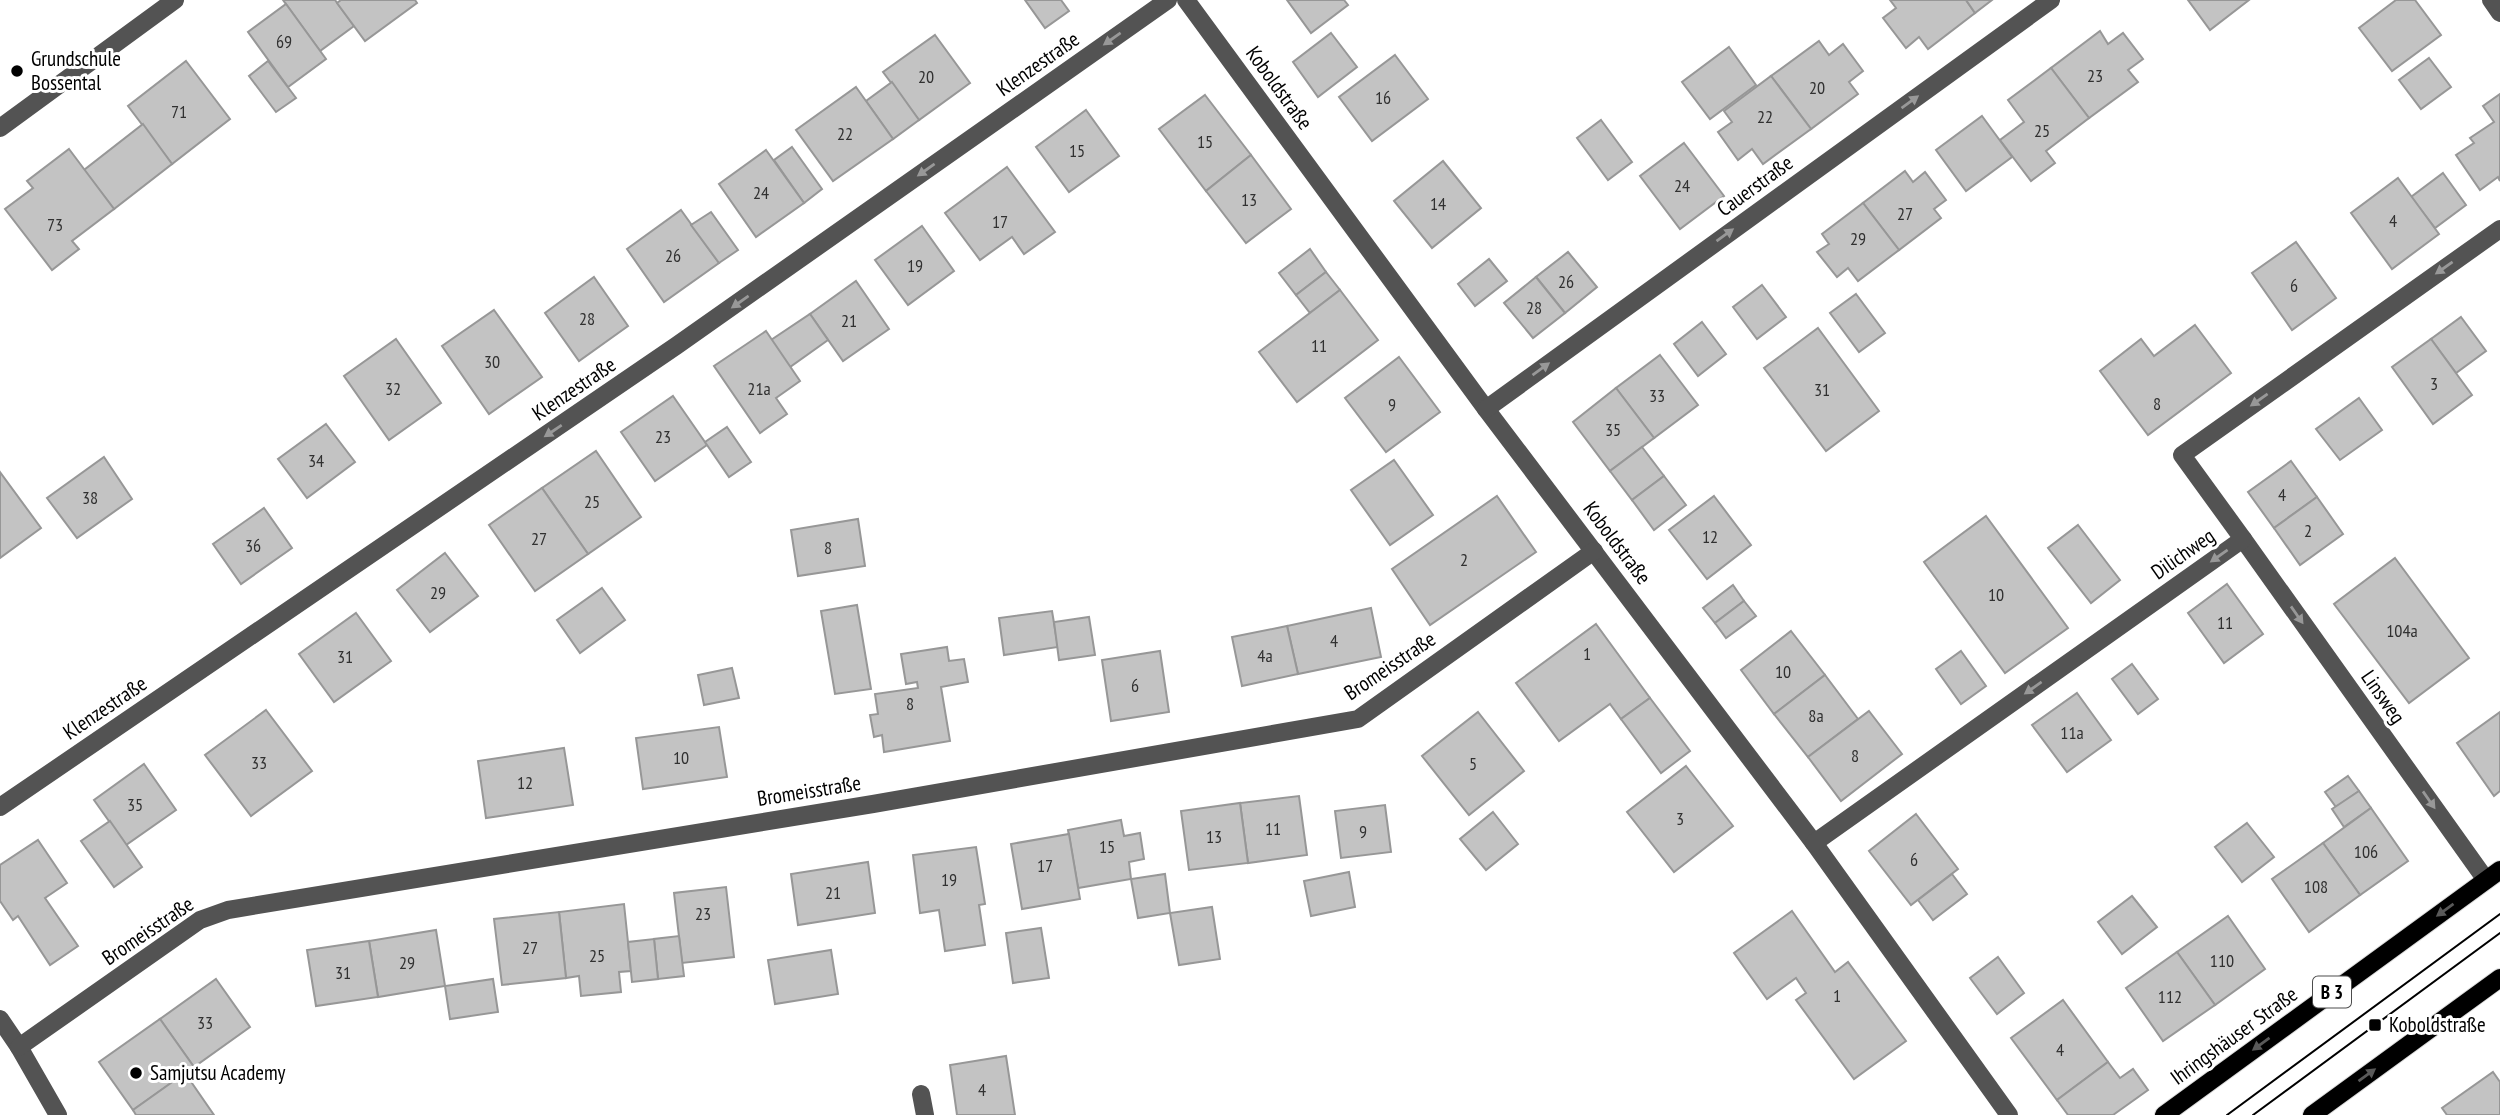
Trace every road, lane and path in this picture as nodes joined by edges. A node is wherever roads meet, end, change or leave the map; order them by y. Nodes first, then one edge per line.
1 (175, 0) edge
2 (1168, 0) edge
3 (1186, 0) edge
4 (2051, 0) edge
5 (2491, 0) edge
6 (2500, 13) edge
7 (0, 128) edge
8 (2500, 229) edge
9 (1486, 409) junction
10 (2243, 539) junction
11 (1594, 551) junction
12 (0, 807) edge
13 (1814, 843) junction
14 (2493, 875) edge
15 (2500, 978) edge
16 (0, 1018) edge
17 (19, 1047) junction
18 (921, 1094) dead end
19 (58, 1115) edge
20 (925, 1115) edge
21 (2009, 1115) edge
22 (2164, 1115) edge
23 (2312, 1115) edge

1 - 7 street
2 -> 12 street, Klenzestraße
3 - 9 street, Koboldstraße
9 -> 4 street, Cauerstraße
5 - 6 street
8 -> 10 street, Dilichweg
9 - 11 street, Koboldstraße
10 -> 13 street, Dilichweg
10 -> 14 street, Linsweg
11 - 13 street, Koboldstraße
11 - 17 street, Bromeisstraße
13 - 21 street, Koboldstraße
14 -> 22 main road, Ihringshäuser Straße / B 3
23 -> 15 main road
16 - 17 street
17 - 19 street
18 - 20 street

